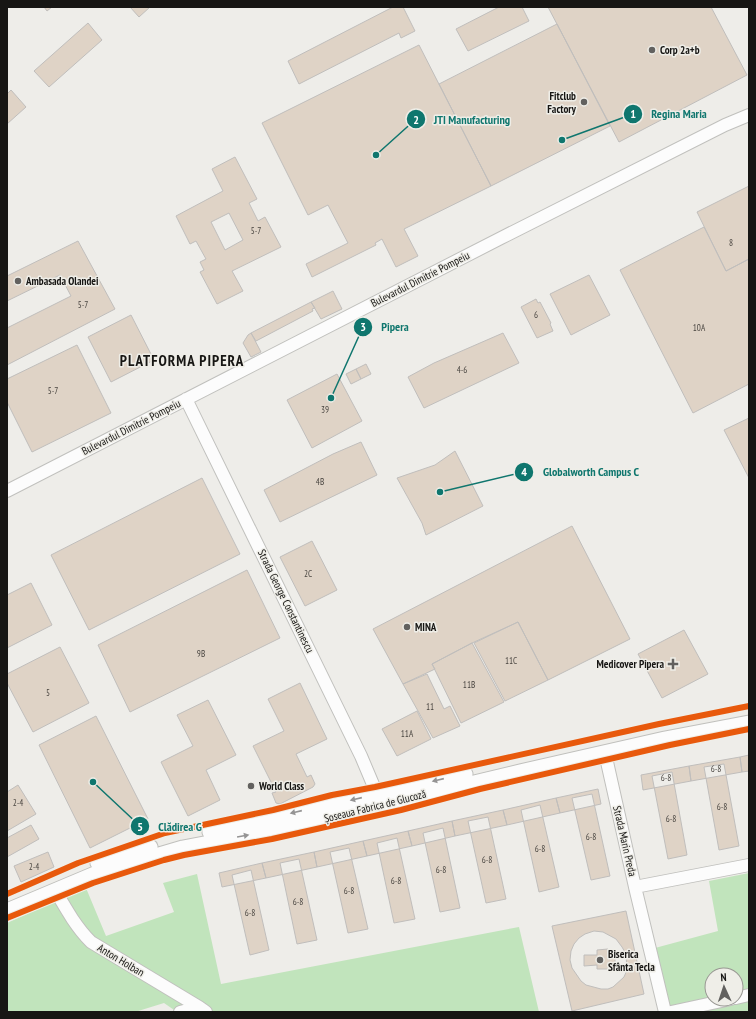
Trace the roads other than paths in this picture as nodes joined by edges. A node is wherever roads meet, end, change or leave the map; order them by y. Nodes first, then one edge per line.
1 (749, 115) edge
2 (186, 399) junction
3 (7, 491) edge
4 (749, 713) edge
5 (749, 722) edge
6 (605, 753) junction
7 (380, 800) junction
8 (749, 865) edge
9 (635, 887) junction
10 (55, 890) junction
11 (7, 901) edge
12 (7, 911) edge
13 (704, 1005) edge
14 (202, 1009) edge
15 (180, 1012) edge
16 (671, 1012) edge

1 - 2 street, Bulevardul Dimitrie Pompeiu
2 - 3 street, Bulevardul Dimitrie Pompeiu
2 - 7 street, Strada George Constantinescu
4 -> 7 main road, Șoseaua Fabrica de Glucoză
5 - 6 main road, Șoseaua Fabrica de Glucoză
6 - 7 main road, Șoseaua Fabrica de Glucoză
6 - 9 street, Strada Marin Preda
10 -> 7 main road, Șoseaua Fabrica de Glucoză
7 -> 11 main road, Șoseaua Fabrica de Glucoză
8 - 9 street, Strada Marin Preda
9 - 16 street
10 - 12 main road, Șoseaua Fabrica de Glucoză
10 - 14 street, Anton Holban
13 - 16 street
14 - 15 street

